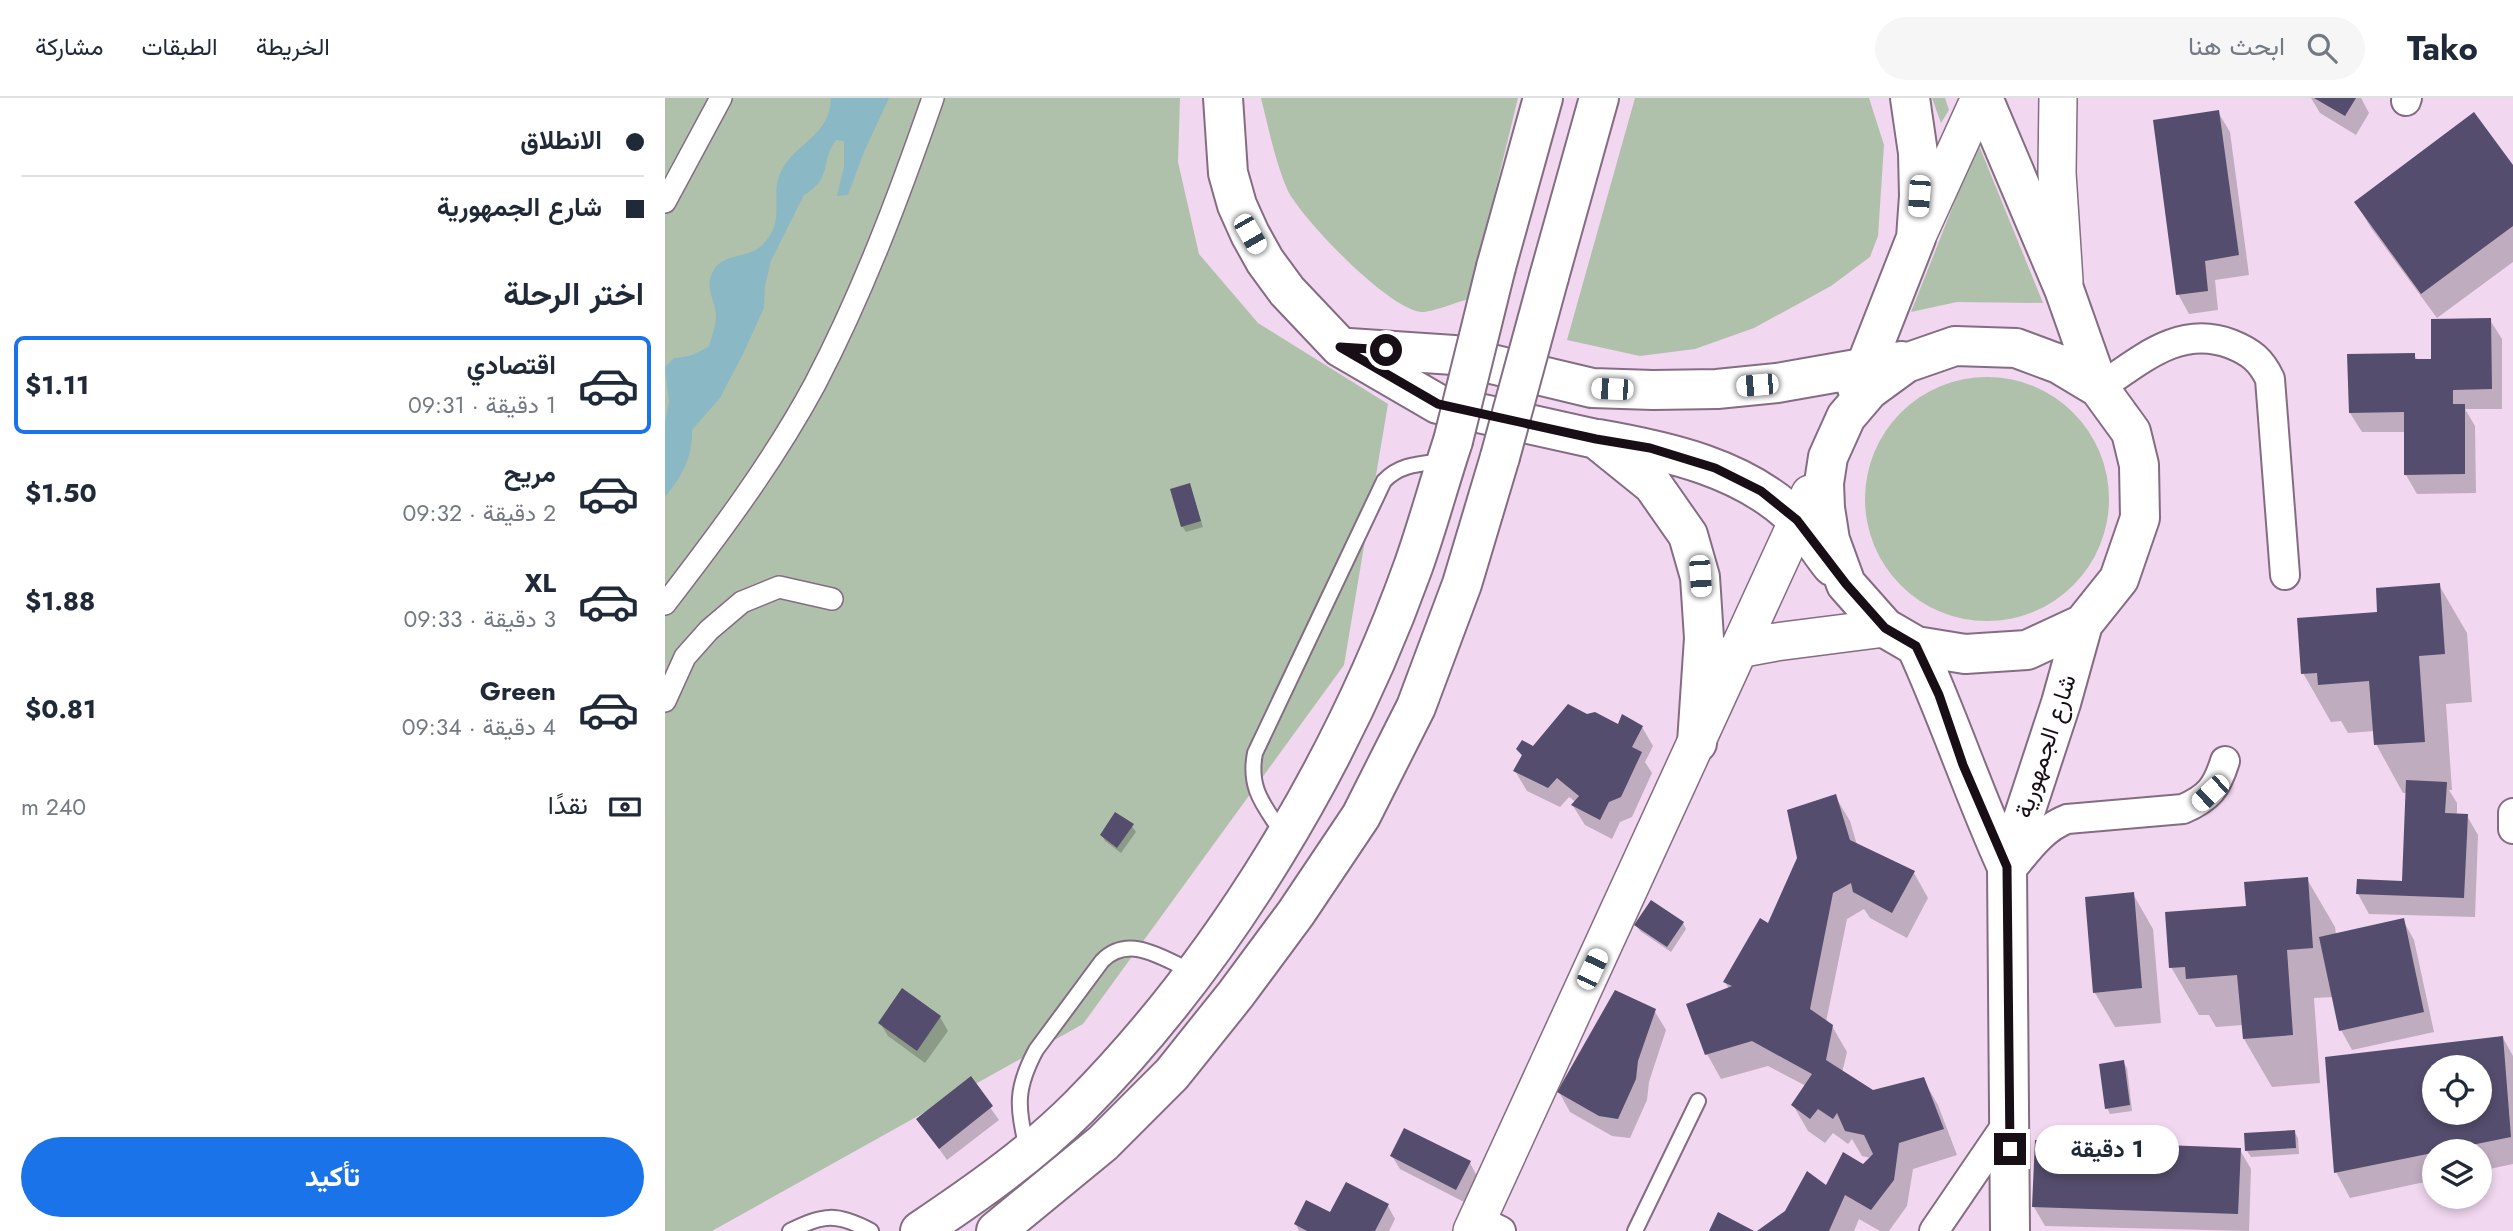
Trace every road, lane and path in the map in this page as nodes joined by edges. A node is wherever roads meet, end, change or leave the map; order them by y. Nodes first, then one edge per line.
1 (721, 98) edge
2 (933, 98) edge
3 (1223, 98) edge
4 (1543, 98) edge
5 (1599, 98) edge
6 (1910, 98) edge
7 (1982, 98) edge
8 (2058, 98) edge
9 (665, 202) edge
10 (1916, 238) junction
11 (2064, 289) junction
12 (1340, 347) junction
13 (1916, 359) junction
14 (1864, 368) junction
15 (2099, 388) junction
16 (1846, 417) junction
17 (1596, 439) junction
18 (1450, 450) junction
19 (1828, 457) junction
20 (1797, 520) junction
21 (2285, 575) dead end
22 (1846, 584) junction
23 (832, 599) dead end
24 (665, 604) edge
25 (2083, 624) junction
26 (1901, 637) junction
27 (1738, 649) junction
28 (665, 701) edge
29 (1696, 743) junction
30 (2225, 761) dead end
31 (2513, 813) edge
32 (2513, 829) edge
33 (1285, 838) junction
34 (2007, 872) junction
35 (1194, 972) junction
36 (1698, 1101) dead end
37 (2009, 1121) junction
38 (1028, 1153) junction
39 (1483, 1227) edge
40 (790, 1231) edge
41 (871, 1231) edge
42 (920, 1231) edge
43 (996, 1231) edge
44 (1635, 1231) edge
45 (1934, 1231) edge
46 (2010, 1231) edge

1 - 9 street
2 - 24 street
3 - 12 main road, شارع الجمهورية
4 - 18 main road, bridge
5 - 43 main road, bridge
6 - 10 main road
7 - 10 street
7 - 11 main road
8 - 11 street
10 - 14 main road
11 - 15 main road
12 - 14 main road
12 - 17 main road, شارع الجمهورية
13 - 14 main road
13 - 15 main road
13 - 16 main road
14 - 16 main road
15 - 21 street
15 - 25 main road
16 - 19 main road
17 - 20 main road, شارع الجمهورية
17 - 29 main road
18 - 33 main road
18 - 33 lane
19 - 20 street
19 - 22 main road
20 - 22 main road, شارع الجمهورية
20 - 27 street
22 - 26 main road, شارع الجمهورية
23 - 28 street
25 - 26 main road
25 - 34 main road, شارع الجمهورية
26 - 27 street
26 - 34 main road, شارع الجمهورية
27 - 29 street
29 - 39 street
30 - 34 street
31 - 32 street
33 - 35 main road
34 - 37 main road, شارع الجمهورية
35 - 38 main road
35 - 38 lane
36 - 44 lane
37 - 45 street
37 - 46 main road, شارع الجمهورية
38 - 42 main road
40 - 41 lane

